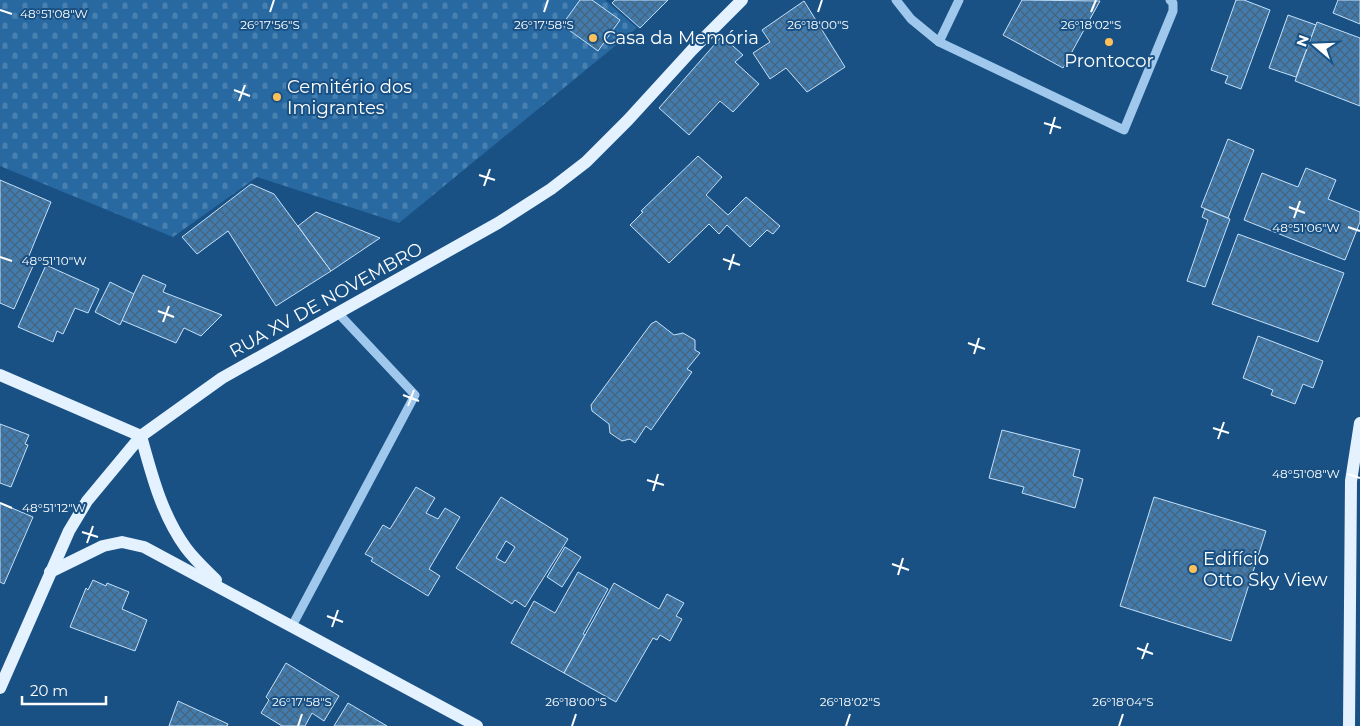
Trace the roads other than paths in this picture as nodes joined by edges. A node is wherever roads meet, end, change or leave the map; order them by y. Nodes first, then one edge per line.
1 (742, 0) edge
2 (896, 0) edge
3 (958, 0) edge
4 (1170, 0) edge
5 (938, 42) junction
6 (338, 313) junction
7 (0, 375) edge
8 (1360, 423) edge
9 (141, 436) junction
10 (1356, 483) edge
11 (50, 572) junction
12 (224, 588) junction
13 (292, 626) junction
14 (0, 688) edge
15 (477, 726) edge
16 (1349, 726) edge

1 - 6 main road, RUA XV DE NOVEMBRO
2 - 5 lane
3 - 5 lane
4 - 5 lane
6 - 9 main road, RUA XV DE NOVEMBRO
6 - 13 lane
7 - 9 main road
8 - 10 main road
9 - 11 main road, RUA XV DE NOVEMBRO
9 - 12 main road
10 - 16 main road
11 - 12 main road
11 - 14 main road, RUA XV DE NOVEMBRO
12 - 13 main road
13 - 15 main road

